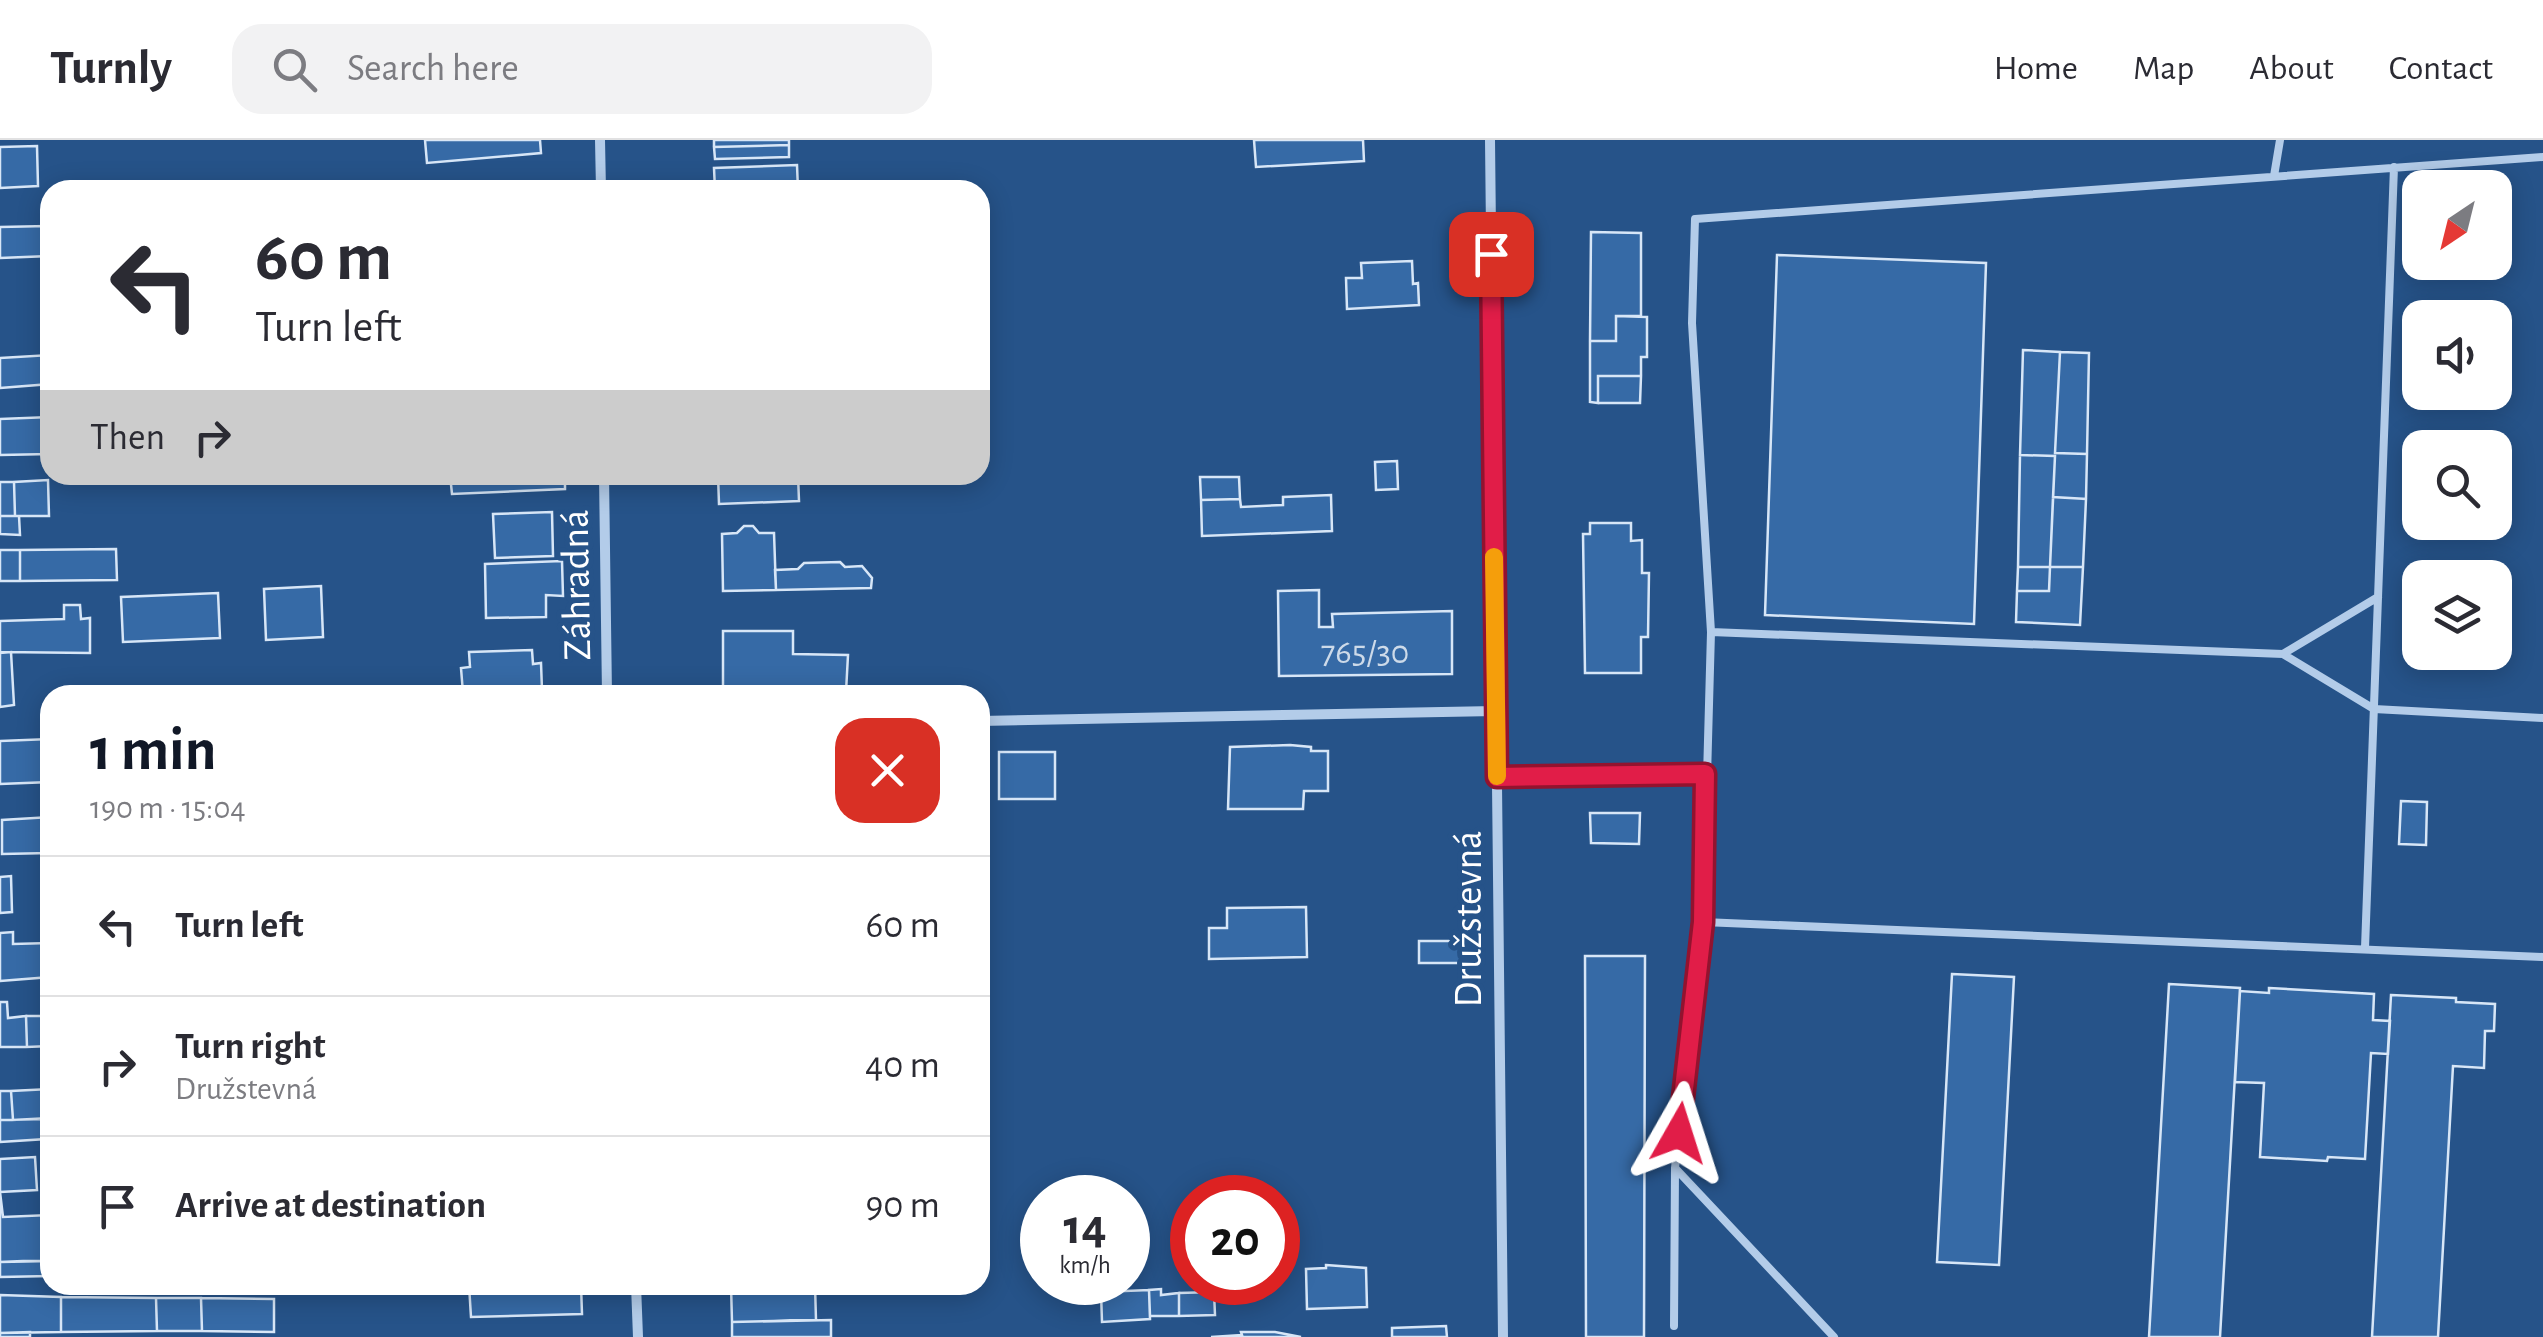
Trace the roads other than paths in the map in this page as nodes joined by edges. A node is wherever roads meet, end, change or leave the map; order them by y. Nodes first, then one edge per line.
1 (600, 140) edge
2 (1490, 140) edge
3 (2280, 140) edge
4 (2543, 158) edge
5 (2394, 168) junction
6 (2274, 176) junction
7 (601, 180) edge
8 (604, 485) edge
9 (2378, 596) junction
10 (1711, 632) junction
11 (2284, 654) junction
12 (606, 685) edge
13 (2374, 709) junction
14 (1496, 710) junction
15 (2543, 718) edge
16 (990, 720) edge
17 (1705, 774) junction
18 (1497, 777) junction
19 (1703, 922) junction
20 (2365, 948) junction
21 (2543, 957) edge
22 (1676, 1168) junction
23 (636, 1295) edge
24 (1674, 1326) dead end
25 (638, 1337) edge
26 (1502, 1337) edge
27 (1834, 1337) edge

1 - 7 street
2 - 14 street, Družstevná
3 - 6 lane
4 - 5 lane
5 - 6 lane
5 - 9 lane
6 - 10 lane
8 - 12 street, Záhradná
9 - 11 lane
9 - 13 lane
10 - 11 lane
10 - 17 lane
11 - 13 lane
13 - 15 lane
13 - 20 lane
14 - 16 street
14 - 18 street, Družstevná
17 - 18 lane
17 - 19 lane
18 - 26 street, Družstevná
19 - 20 lane
19 - 22 lane
20 - 21 lane
22 - 24 lane
22 - 27 lane
23 - 25 street

